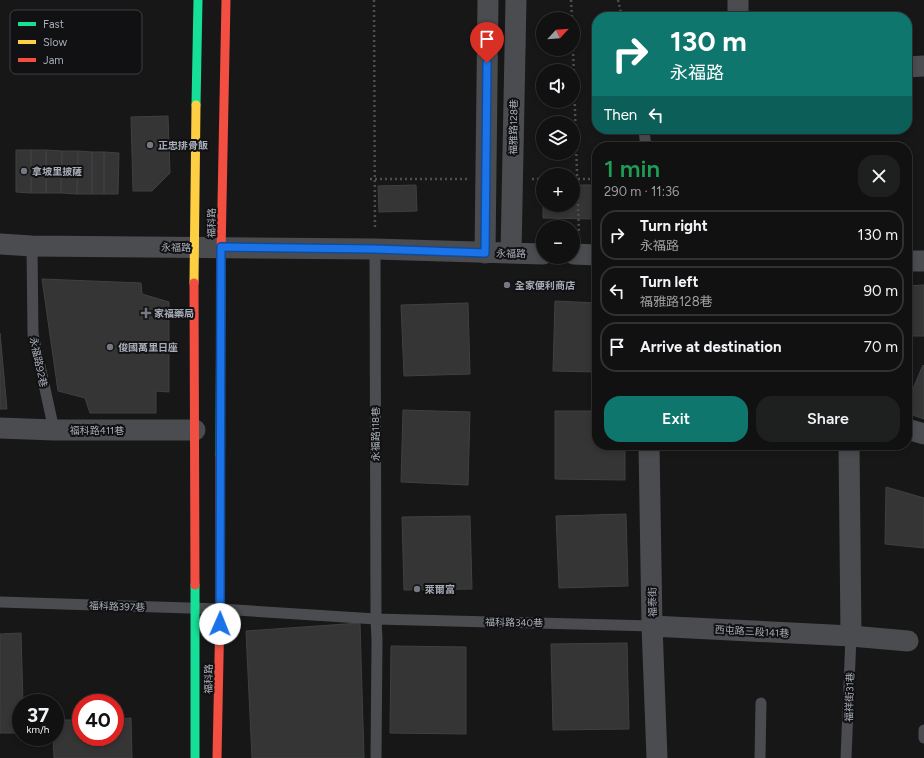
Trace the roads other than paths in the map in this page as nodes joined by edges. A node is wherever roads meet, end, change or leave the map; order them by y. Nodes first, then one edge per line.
1 (198, 0) edge
2 (226, 0) edge
3 (488, 0) edge
4 (516, 0) edge
5 (738, 0) edge
6 (738, 12) edge
7 (924, 66) edge
8 (912, 67) edge
9 (0, 244) edge
10 (32, 246) junction
11 (194, 247) junction
12 (221, 247) junction
13 (375, 249) junction
14 (485, 253) junction
15 (511, 253) junction
16 (536, 254) edge
17 (912, 261) edge
18 (924, 261) edge
19 (0, 428) edge
20 (54, 430) junction
21 (195, 430) junction
22 (912, 430) edge
23 (924, 434) edge
24 (649, 450) edge
25 (849, 450) edge
26 (0, 602) edge
27 (195, 608) junction
28 (220, 609) junction
29 (376, 619) junction
30 (652, 626) junction
31 (851, 636) junction
32 (908, 641) dead end
33 (761, 703) dead end
34 (924, 730) edge
35 (924, 738) edge
36 (195, 758) edge
37 (217, 758) edge
38 (376, 758) edge
39 (657, 758) edge
40 (760, 758) edge
41 (846, 758) edge

1 - 11 street, 福科路
2 - 12 street, 福科路
3 - 14 street
4 - 15 street, 福雅路128巷
5 - 6 street
7 - 8 street
9 - 10 street, 永福路
10 - 11 street, 永福路
10 - 20 lane, 永福路92巷
11 - 12 street, 永福路
11 - 21 street, 福科路
12 - 13 street, 永福路
12 - 28 street, 福科路
13 - 14 street, 永福路
13 - 29 lane, 永福路118巷
14 - 15 street, 永福路
15 - 16 street, 永福路
17 - 18 street
19 - 20 street, 福科路411巷
20 - 21 street, 福科路411巷
21 - 27 street, 福科路
22 - 23 street
24 - 30 street, 福泰街
25 - 31 street
26 - 27 lane, 福科路397巷
27 - 28 lane, 福科路397巷
27 - 36 street, 福科路
28 - 29 lane, 福科路340巷
28 - 37 street, 福科路
29 - 30 lane, 福科路340巷
29 - 38 lane
30 - 31 street, 西屯路三段141巷
30 - 39 street, 福泰街
31 - 32 street, 西屯路三段141巷
31 - 41 lane, 福祥街31巷
33 - 40 lane
34 - 35 lane

